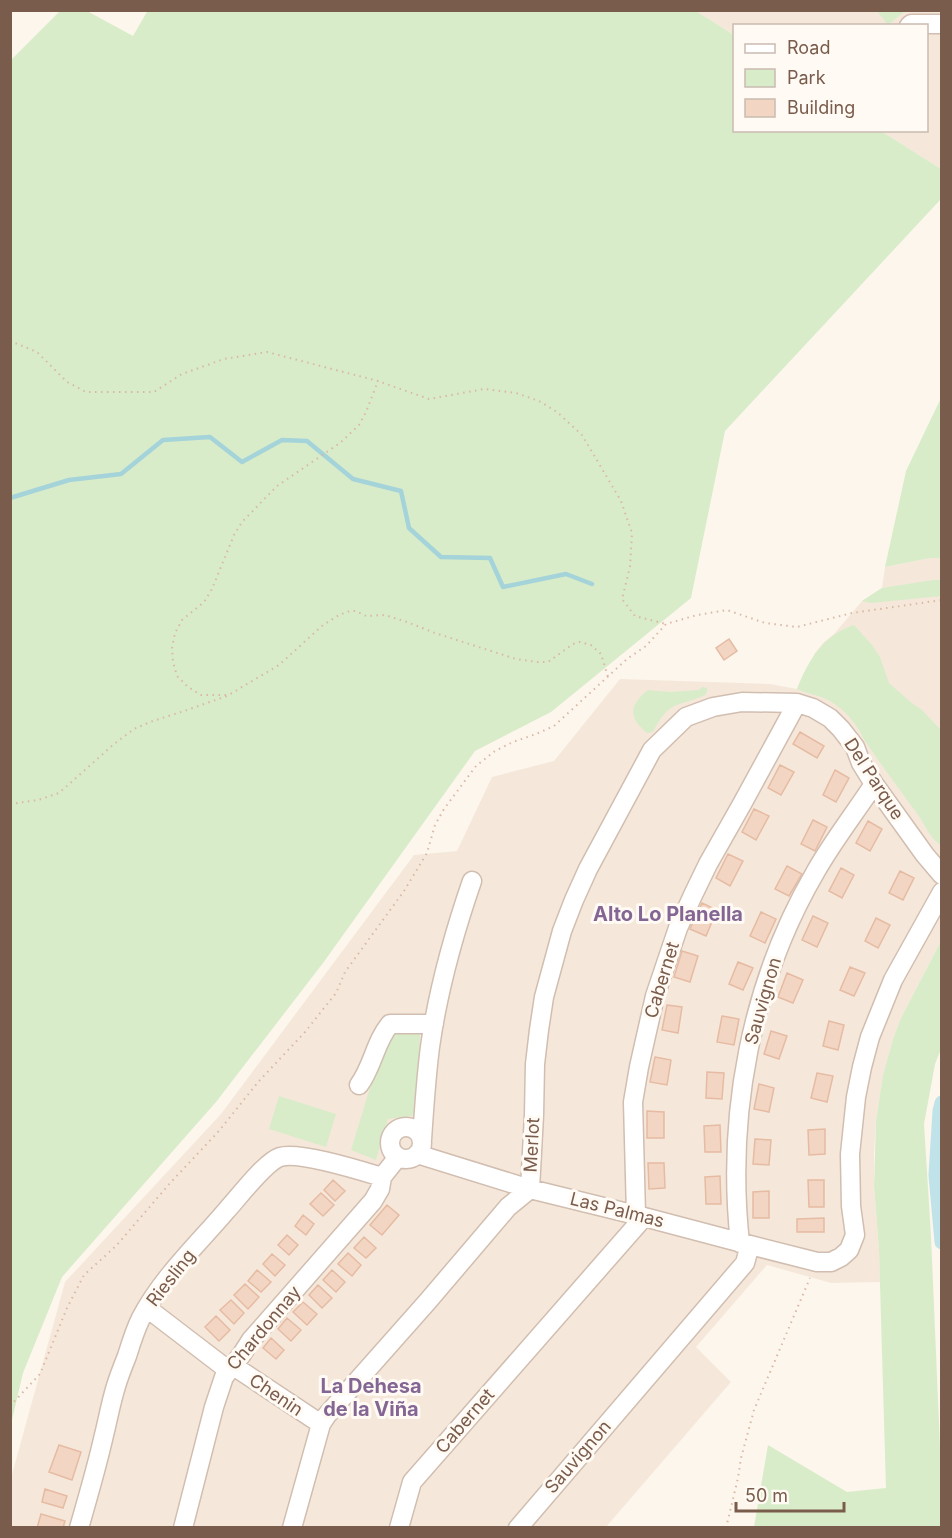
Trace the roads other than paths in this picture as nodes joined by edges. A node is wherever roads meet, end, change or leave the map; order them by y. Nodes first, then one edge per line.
1 (911, 24) edge
2 (928, 24) edge
3 (796, 703) junction
4 (686, 717) joint
5 (874, 784) junction
6 (942, 875) edge
7 (472, 881) dead end
8 (942, 892) edge
9 (434, 1024) junction
10 (359, 1085) dead end
11 (419, 1147) junction
12 (398, 1157) junction
13 (382, 1177) junction
14 (530, 1189) junction
15 (640, 1216) junction
16 (745, 1244) junction
17 (147, 1308) junction
18 (230, 1367) junction
19 (321, 1424) junction
20 (79, 1527) edge
21 (183, 1527) edge
22 (292, 1527) edge
23 (399, 1527) edge
24 (518, 1527) edge

1 - 2 street
3 - 4 street, Del Parque
3 - 5 street, Del Parque
3 - 15 street, Cabernet
4 - 14 street, Merlot
5 - 6 street, Del Parque
5 - 16 street, Sauvignon
7 - 9 street
8 - 16 street, Las Palmas
9 - 10 street
9 - 11 street
11 - 12 street, Las Palmas
11 - 12 street, Las Palmas
11 - 14 street, Las Palmas
12 - 13 street, Chardonnay
13 - 17 street, Riesling
13 - 18 street, Chardonnay
14 - 15 street, Las Palmas
14 - 19 street, Merlot
15 - 16 street, Las Palmas
15 - 23 street, Cabernet
16 - 24 street, Sauvignon
17 - 18 street, Chenin
17 - 20 street, Riesling
18 - 19 street, Chenin
18 - 21 street, Chardonnay
19 - 22 street, Merlot

